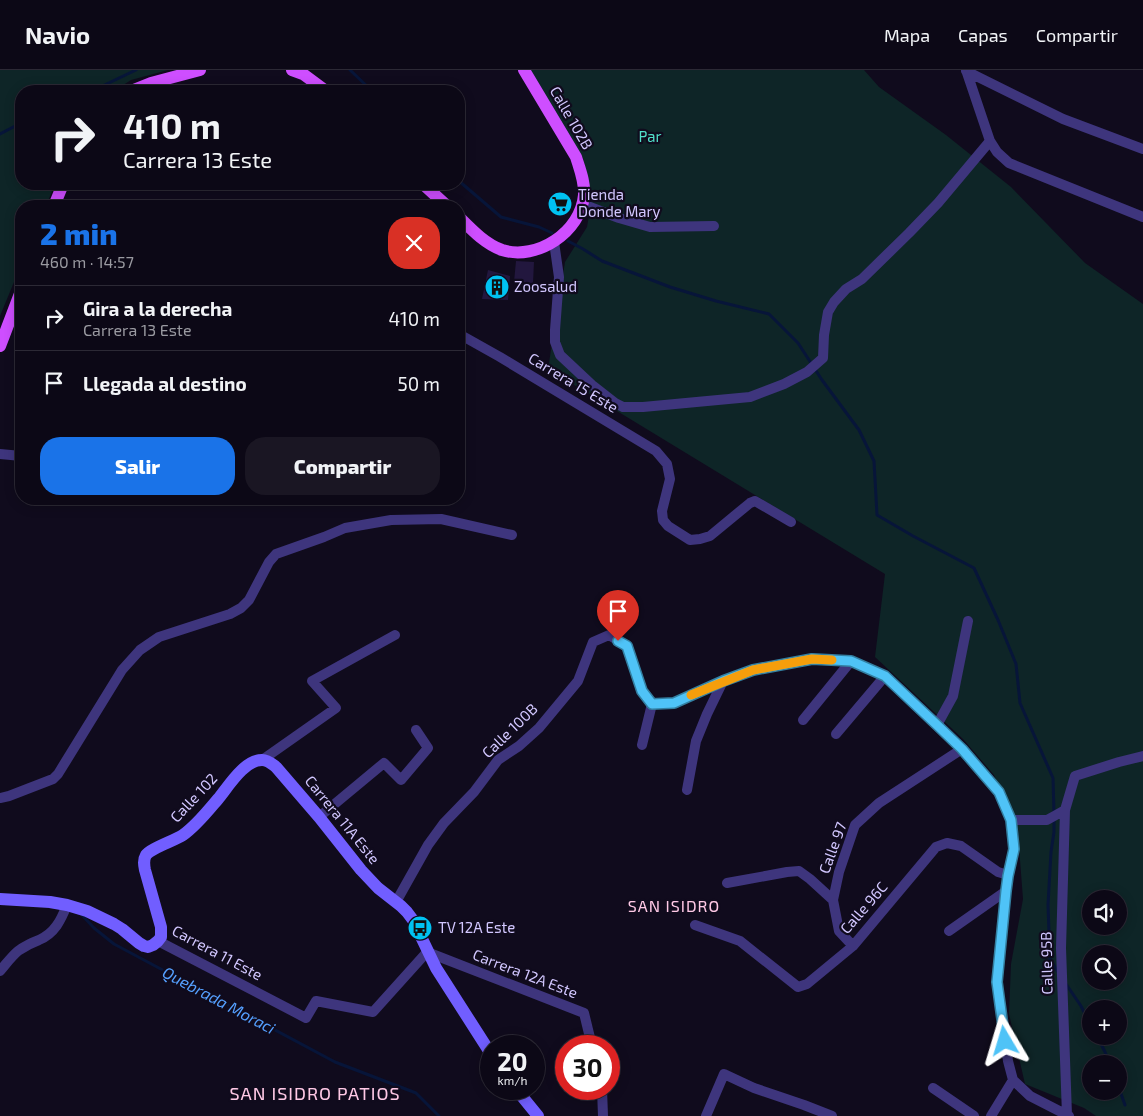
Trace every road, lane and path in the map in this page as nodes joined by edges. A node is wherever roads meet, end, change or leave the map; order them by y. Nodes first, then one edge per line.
1 (200, 70) edge
2 (292, 70) edge
3 (524, 70) edge
4 (966, 70) edge
5 (146, 85) edge
6 (318, 85) edge
7 (990, 141) junction
8 (1143, 148) edge
9 (430, 190) edge
10 (440, 200) edge
11 (582, 204) junction
12 (1143, 217) edge
13 (465, 223) edge
14 (714, 226) dead end
15 (554, 242) junction
16 (15, 307) edge
17 (465, 337) edge
18 (0, 346) edge
19 (0, 454) edge
20 (15, 455) edge
21 (790, 522) dead end
22 (512, 535) dead end
23 (968, 621) dead end
24 (395, 635) dead end
25 (851, 661) junction
26 (885, 676) junction
27 (723, 681) junction
28 (652, 704) junction
29 (803, 720) dead end
30 (937, 725) junction
31 (416, 730) dead end
32 (836, 734) dead end
33 (642, 745) dead end
34 (962, 749) junction
35 (1143, 756) edge
36 (262, 760) junction
37 (687, 790) dead end
38 (0, 798) edge
39 (1064, 810) junction
40 (320, 817) junction
41 (1011, 820) junction
42 (1008, 876) junction
43 (727, 883) dead end
44 (1006, 891) junction
45 (0, 898) edge
46 (833, 900) junction
47 (396, 902) junction
48 (67, 905) junction
49 (694, 926) dead end
50 (949, 931) dead end
51 (158, 941) junction
52 (853, 946) junction
53 (427, 952) junction
54 (0, 971) edge
55 (589, 1035) edge
56 (480, 1037) edge
57 (1012, 1080) junction
58 (932, 1088) dead end
59 (525, 1100) edge
60 (602, 1100) edge
61 (1068, 1115) edge
62 (538, 1116) edge
63 (603, 1116) edge
64 (706, 1116) edge
65 (832, 1116) edge
66 (974, 1116) edge
67 (991, 1116) edge

1 - 5 main road
2 - 6 main road
3 - 11 main road, Calle 102B
4 - 7 street
4 - 8 street
7 - 12 street
7 - 15 street
9 - 10 main road
11 - 14 street
11 - 15 main road
13 - 15 main road
16 - 18 main road
17 - 21 street, Carrera 15 Este
19 - 20 street
22 - 38 street
23 - 30 street
24 - 36 street, Calle 102
25 - 26 street
25 - 27 street
25 - 29 street
26 - 30 street
26 - 32 street
27 - 28 street
27 - 37 street
28 - 33 street
28 - 47 street, Calle 100B
30 - 34 street
31 - 40 street
34 - 41 street
34 - 46 street, Calle 97
35 - 39 street, Calle 95B
36 - 40 street, Carrera 11A Este
36 - 51 street, Calle 102
39 - 41 street
39 - 61 street, Calle 95B
40 - 47 street, Carrera 11A Este
41 - 42 street
42 - 44 street
42 - 52 street, Calle 96C
43 - 46 street
44 - 50 street
44 - 57 street
45 - 48 street, Carrera 11 Este
46 - 52 street, Calle 97
47 - 53 street, Carrera 11A Este
48 - 51 street, Carrera 11 Este
48 - 54 street
49 - 52 street, Calle 96C
51 - 53 street, Carrera 11 Este
53 - 55 street, Carrera 12A Este
53 - 56 street, Carrera 11A Este
57 - 61 street
57 - 67 street
58 - 66 street
59 - 62 street
60 - 63 street
64 - 65 street

